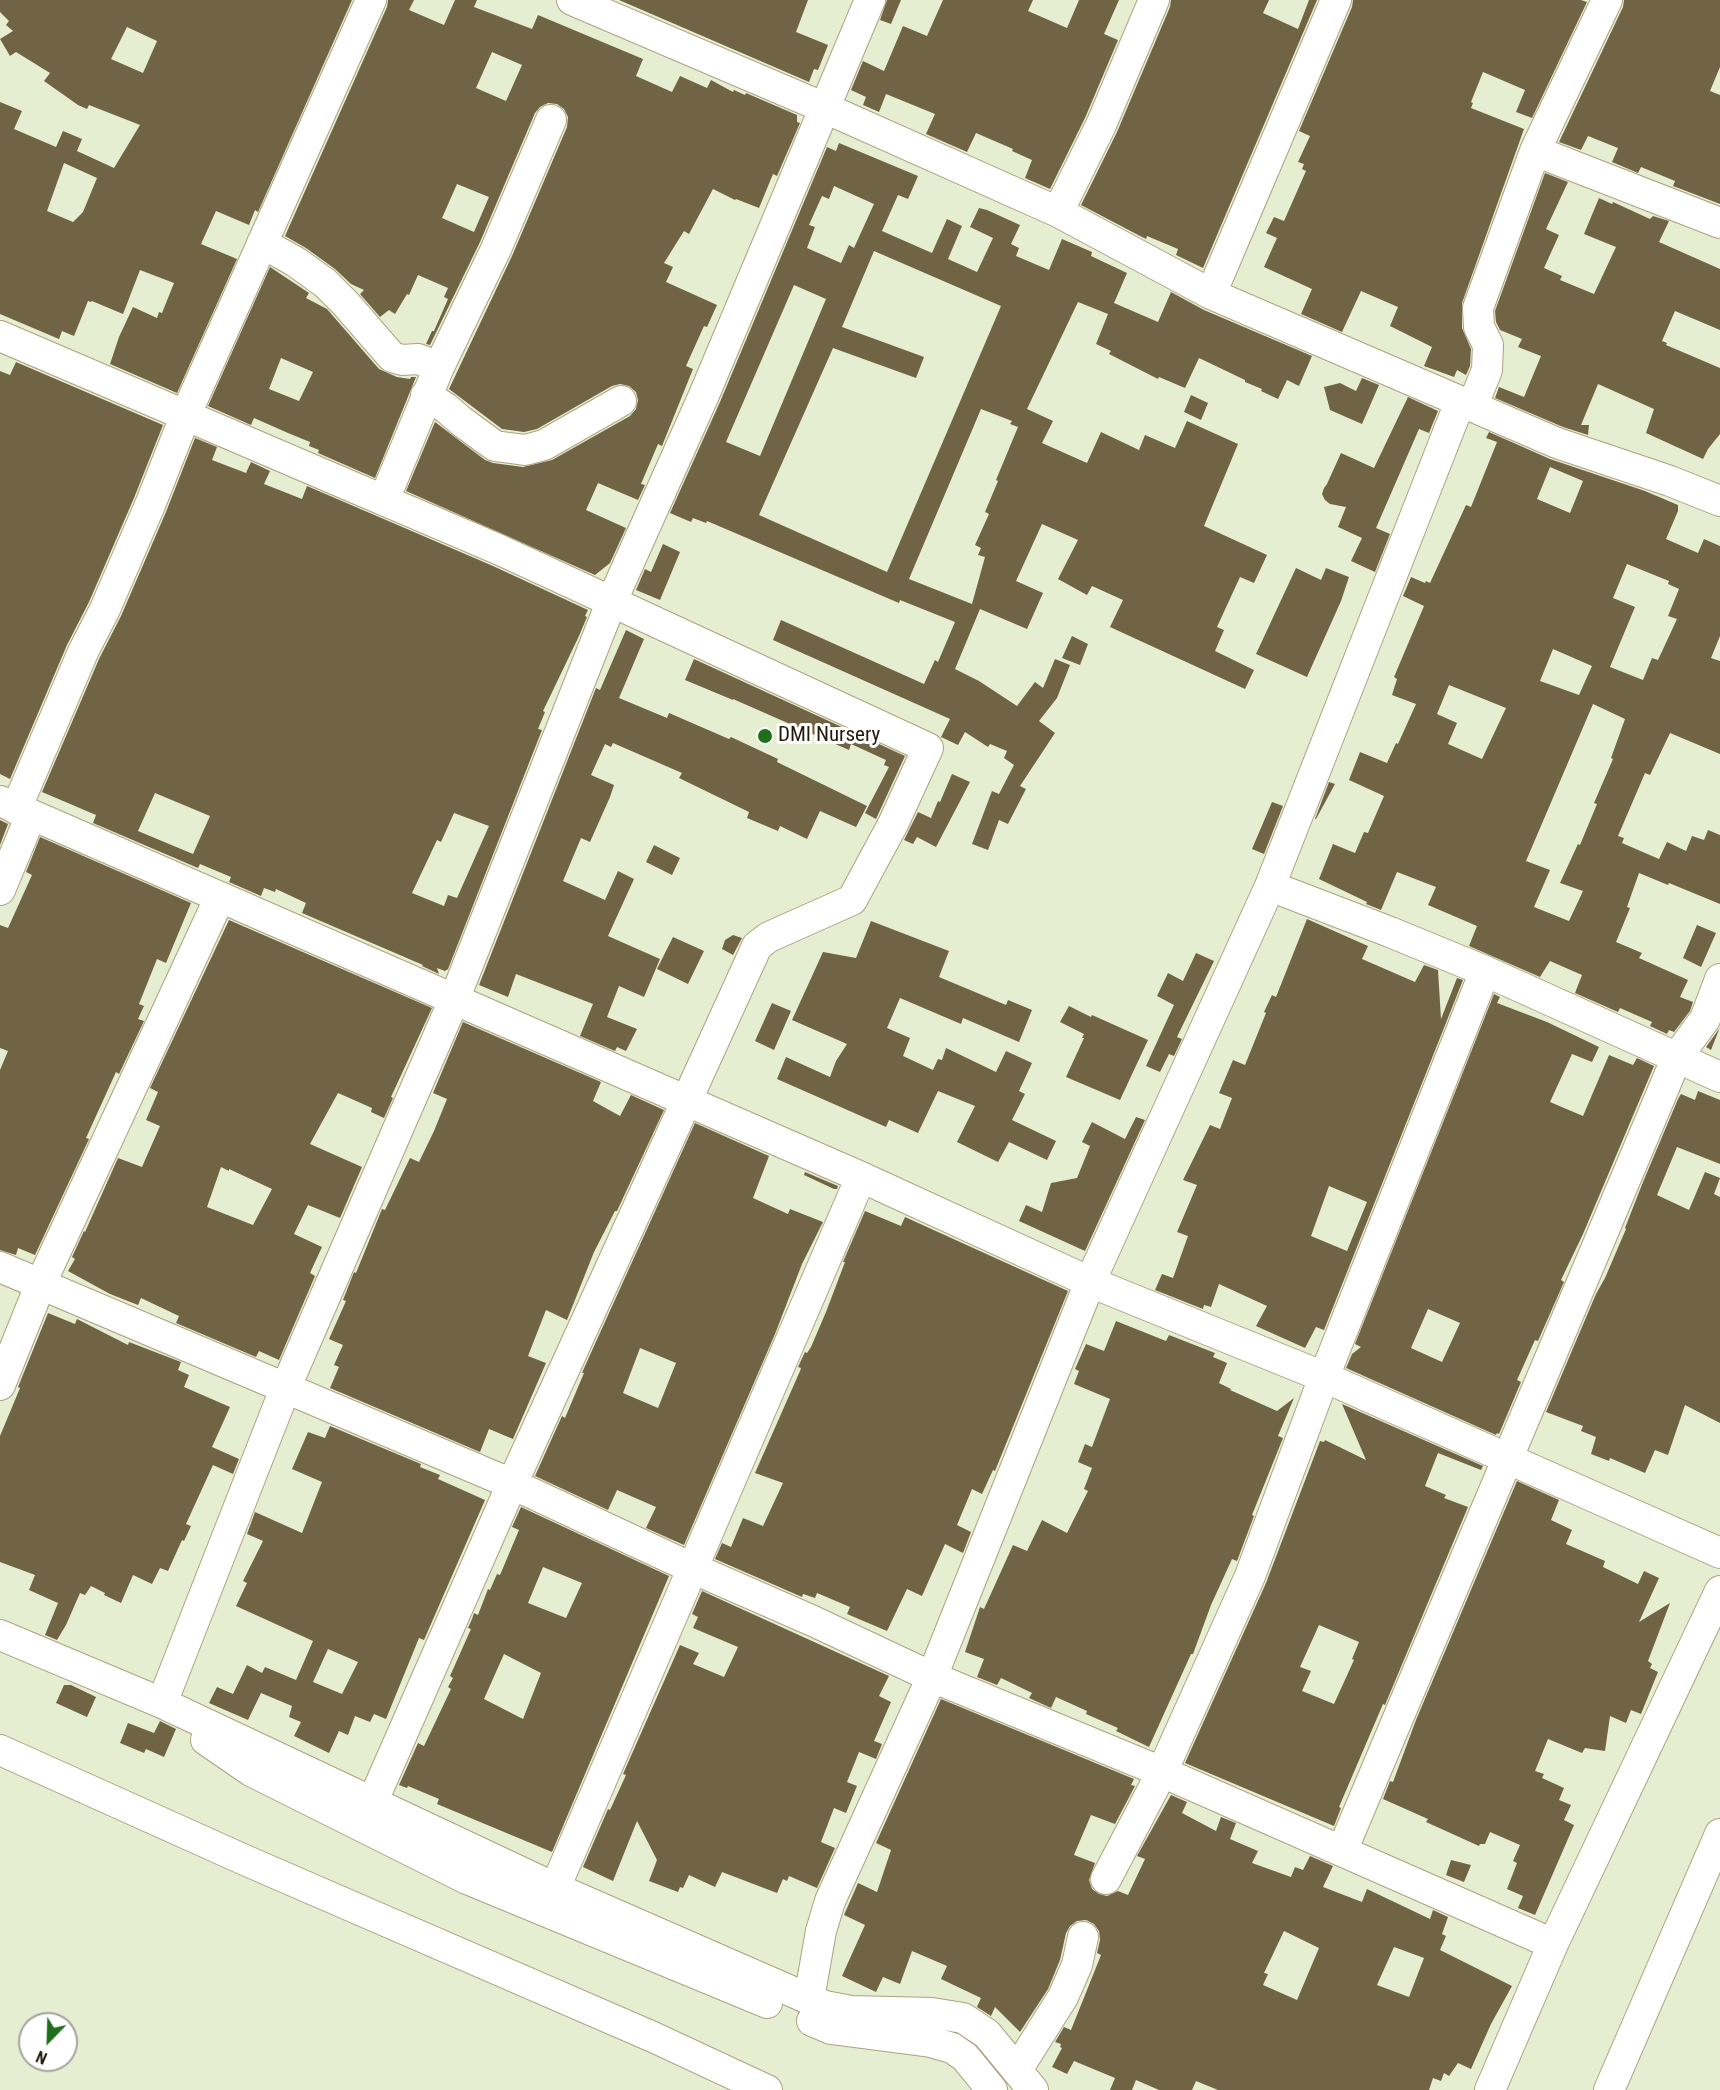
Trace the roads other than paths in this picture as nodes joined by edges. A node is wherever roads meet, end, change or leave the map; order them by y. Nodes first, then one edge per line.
1 (371, 0) edge
2 (574, 0) edge
3 (870, 0) edge
4 (1154, 0) edge
5 (1336, 0) edge
6 (1607, 0) edge
7 (825, 108) junction
8 (551, 120) dead end
9 (1535, 151) junction
10 (1058, 212) junction
11 (1720, 223) edge
12 (262, 243) junction
13 (1211, 294) junction
14 (0, 336) edge
15 (439, 367) junction
16 (426, 395) junction
17 (621, 401) dead end
18 (1466, 405) junction
19 (186, 414) junction
20 (384, 500) junction
21 (1720, 501) edge
22 (611, 603) junction
23 (16, 808) edge
24 (1270, 886) junction
25 (0, 890) edge
26 (220, 897) junction
27 (1485, 971) junction
28 (1720, 979) edge
29 (454, 999) junction
30 (1677, 1057) junction
31 (1720, 1077) edge
32 (686, 1101) junction
33 (861, 1177) junction
34 (0, 1267) edge
35 (1090, 1282) junction
36 (41, 1283) junction
37 (1324, 1377) junction
38 (0, 1385) edge
39 (285, 1389) junction
40 (1506, 1459) junction
41 (512, 1484) junction
42 (1720, 1553) edge
43 (692, 1568) junction
44 (1720, 1591) edge
45 (0, 1635) edge
46 (0, 1653) edge
47 (932, 1677) junction
48 (162, 1702) junction
49 (0, 1750) edge
50 (1162, 1772) junction
51 (372, 1803) junction
52 (1720, 1834) edge
53 (1341, 1851) junction
54 (1106, 1878) dead end
55 (555, 1888) junction
56 (1083, 1937) dead end
57 (1553, 1944) junction
58 (809, 1999) junction
59 (1025, 2080) edge
60 (767, 2090) edge
61 (992, 2090) edge
62 (1490, 2090) edge
63 (1609, 2090) edge

1 - 12 street
2 - 7 street
3 - 7 street
4 - 10 street
5 - 13 street
6 - 9 street
7 - 10 street
7 - 22 street
8 - 15 street
9 - 11 street
9 - 18 street
10 - 13 street
12 - 15 street
12 - 19 street
13 - 18 street
14 - 19 street
15 - 16 street
16 - 17 street
16 - 20 street
18 - 21 street
18 - 24 street
19 - 20 street
19 - 23 street
20 - 22 street
22 - 29 street
22 - 32 street
23 - 25 street
23 - 26 street
24 - 27 street
24 - 35 street
26 - 29 street
26 - 36 street
27 - 30 street
27 - 37 street
28 - 30 street
29 - 32 street
29 - 39 street
30 - 31 street
30 - 40 street
32 - 33 street
32 - 41 street
33 - 35 street
33 - 43 street
34 - 36 street
35 - 37 street
35 - 47 street
36 - 38 street
36 - 39 street
37 - 40 street
37 - 50 street
39 - 41 street
39 - 48 street
40 - 42 street
40 - 53 street
41 - 43 street
41 - 51 street
43 - 47 street
43 - 55 street
44 - 57 street
45 - 48 street
46 - 61 street
47 - 50 street
47 - 58 street
48 - 51 street
49 - 60 street
50 - 53 street
50 - 54 street
51 - 55 street
52 - 63 street
53 - 57 street
55 - 58 street
56 - 59 street
57 - 62 street
58 - 59 street

